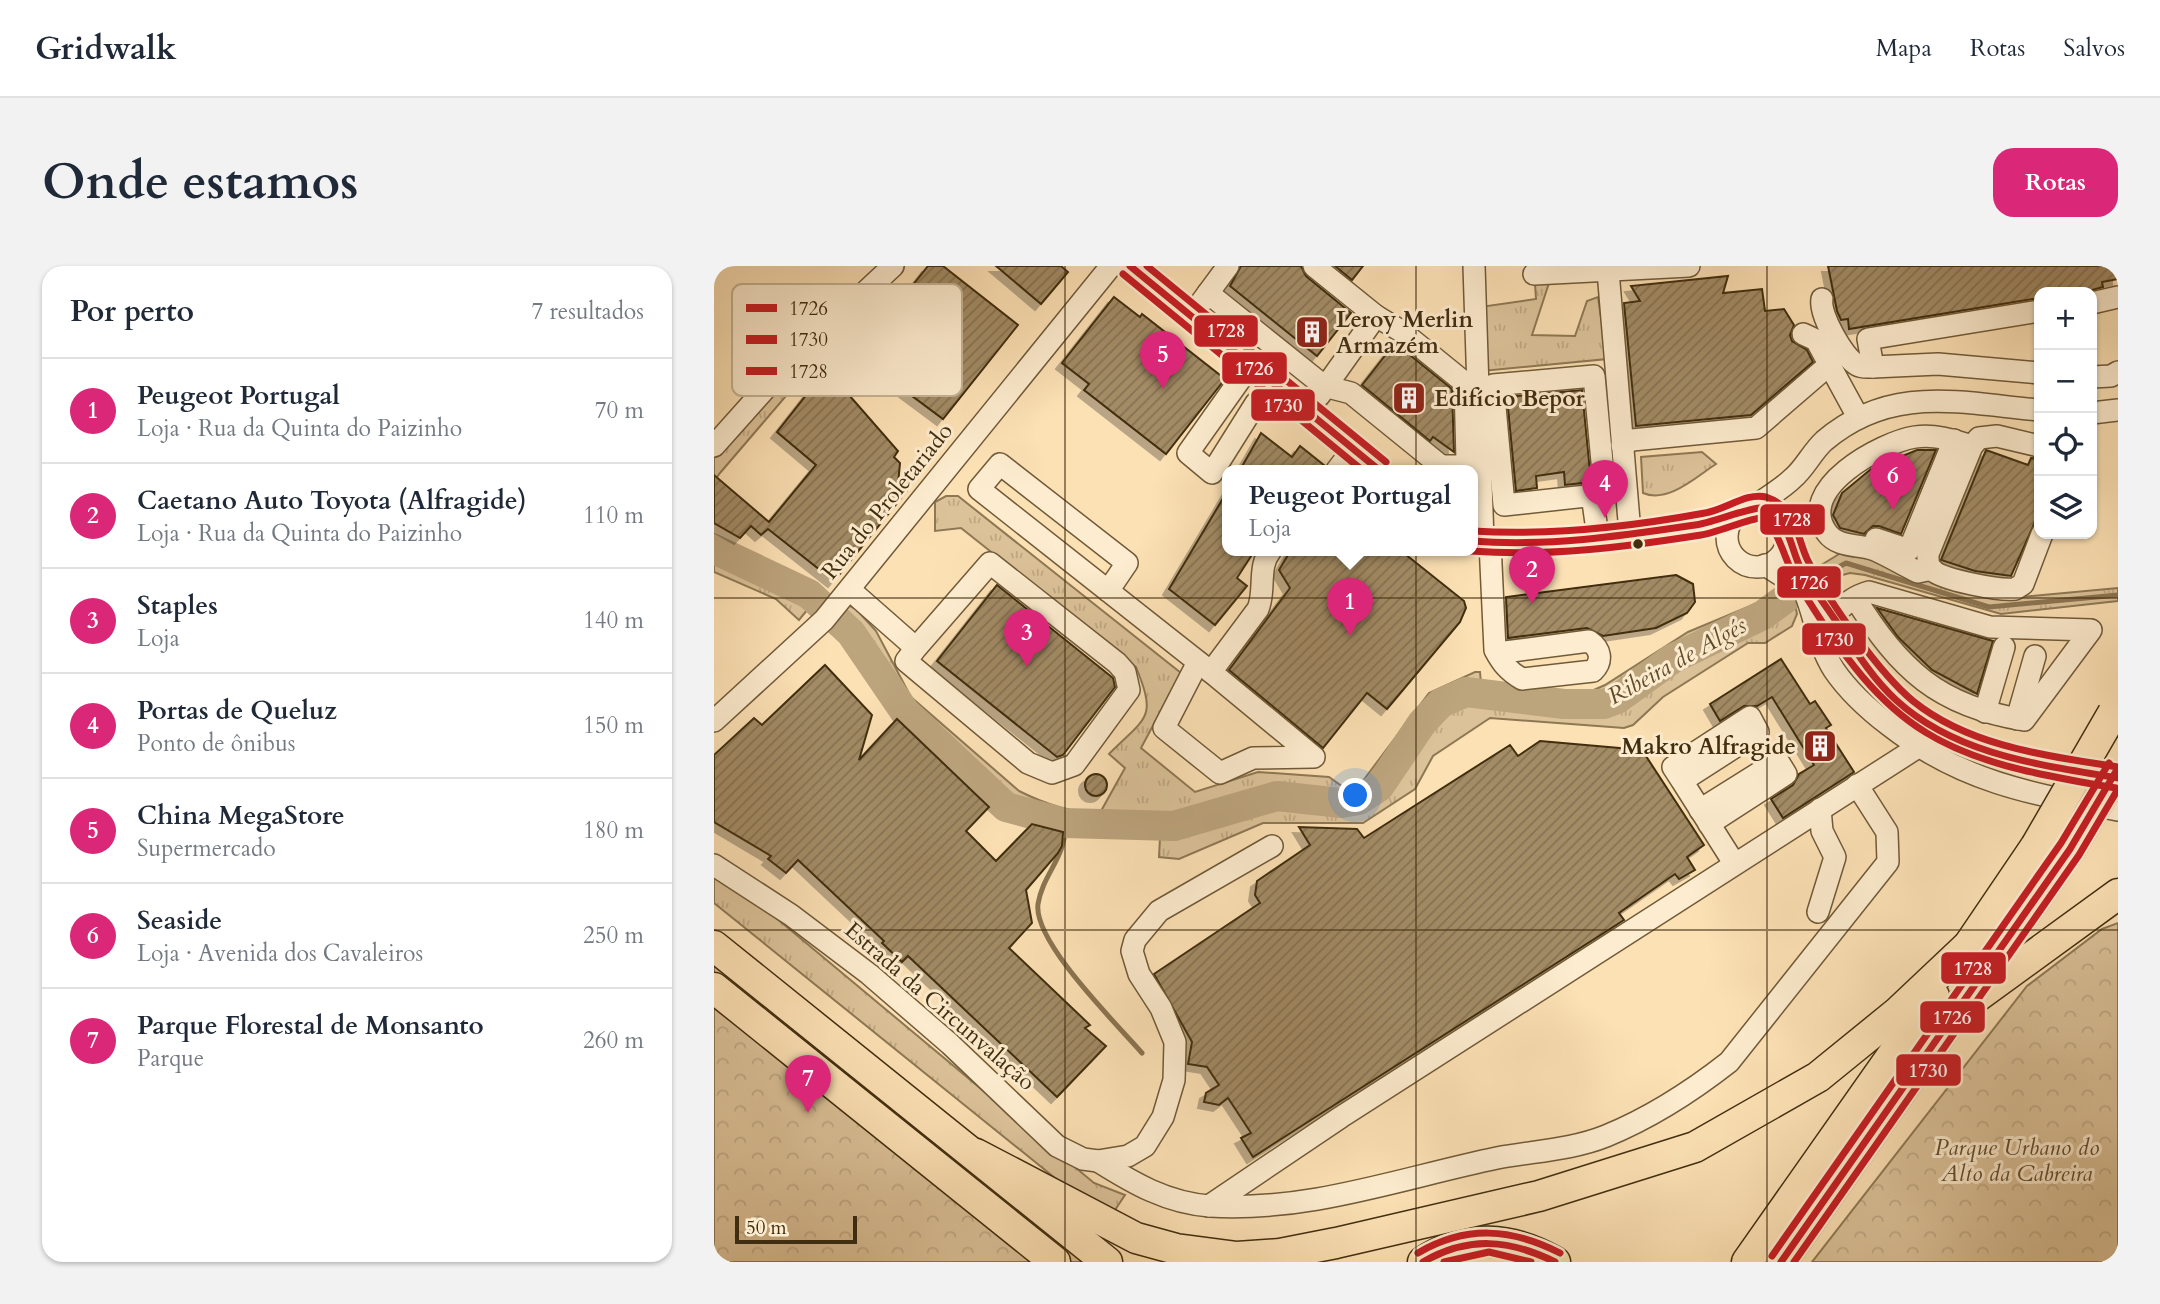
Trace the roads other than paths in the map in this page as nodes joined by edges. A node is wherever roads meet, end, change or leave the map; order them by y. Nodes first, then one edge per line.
1 (893, 266) edge
2 (1111, 266) edge
3 (1130, 266) edge
4 (1228, 266) edge
5 (1314, 266) edge
6 (1474, 266) edge
7 (1689, 266) edge
8 (1608, 271) junction
9 (1534, 274) dead end
10 (874, 284) edge
11 (1208, 293) junction
12 (2118, 297) edge
13 (1822, 299) dead end
14 (2097, 302) edge
15 (2034, 312) edge
16 (1192, 316) junction
17 (1376, 316) junction
18 (1904, 333) junction
19 (1803, 334) dead end
20 (1251, 364) junction
21 (1908, 364) junction
22 (1873, 367) junction
23 (1822, 372) dead end
24 (2034, 373) edge
25 (1324, 386) junction
26 (2008, 391) dead end
27 (759, 396) edge
28 (1256, 403) dead end
29 (1991, 406) junction
30 (2034, 410) edge
31 (2118, 410) edge
32 (2097, 412) edge
33 (1311, 414) junction
34 (1214, 416) junction
35 (1858, 417) junction
36 (1237, 434) junction
37 (1963, 443) junction
38 (1622, 445) junction
39 (2034, 445) edge
40 (714, 446) edge
41 (1354, 448) junction
42 (1341, 465) edge
43 (1373, 465) edge
44 (1435, 465) edge
45 (1461, 465) edge
46 (1795, 477) junction
47 (1592, 495) junction
48 (1516, 504) junction
49 (1744, 511) junction
50 (1684, 527) junction
51 (1630, 533) junction
52 (1785, 533) junction
53 (1598, 537) junction
54 (2040, 539) edge
55 (1482, 542) edge
56 (1520, 542) junction
57 (1728, 545) junction
58 (1859, 546) junction
59 (1268, 556) edge
60 (1765, 565) junction
61 (1932, 569) junction
62 (1108, 591) junction
63 (846, 595) junction
64 (1855, 598) junction
65 (1830, 624) junction
66 (2004, 647) dead end
67 (916, 648) junction
68 (1497, 653) dead end
69 (2035, 656) dead end
70 (1205, 667) junction
71 (2116, 709) edge
72 (1985, 712) junction
73 (2017, 719) junction
74 (714, 721) edge
75 (1918, 747) junction
76 (2118, 768) edge
77 (2118, 778) edge
78 (1682, 780) dead end
79 (1857, 785) junction
80 (1820, 808) junction
81 (2118, 810) edge
82 (1272, 846) dead end
83 (1734, 863) junction
84 (714, 865) edge
85 (2118, 894) edge
86 (2118, 910) edge
87 (1818, 912) dead end
88 (2076, 926) junction
89 (1970, 944) junction
90 (714, 946) edge
91 (714, 988) edge
92 (1960, 1009) junction
93 (976, 1154) junction
94 (1098, 1161) junction
95 (1209, 1206) junction
96 (1055, 1262) edge
97 (1107, 1262) edge
98 (1423, 1262) edge
99 (1555, 1262) edge
100 (1747, 1262) edge
101 (1781, 1262) edge

1 - 10 street
2 - 63 street, Rua do Proletariado
3 - 16 street
4 - 11 street
5 - 17 street
6 - 55 street
7 - 8 street
8 - 9 street
8 - 38 street
11 - 16 street
11 - 25 street
12 - 14 street
13 - 22 street
15 - 18 street
16 - 20 street
17 - 25 street
17 - 45 street
18 - 21 street
18 - 22 street
19 - 35 street
20 - 33 street
20 - 34 street
21 - 22 street
21 - 24 street
23 - 38 street
25 - 33 street
25 - 44 street
26 - 29 street
27 - 40 street
28 - 36 street
29 - 30 street
29 - 35 street
31 - 32 street
33 - 41 street
34 - 36 street
34 - 36 street
35 - 46 street
37 - 39 street
37 - 58 street
37 - 58 street
37 - 61 street
38 - 51 street
41 - 42 street
41 - 43 street
46 - 49 street
46 - 52 street
47 - 48 street
47 - 48 street
47 - 53 street
48 - 56 street
49 - 50 street
49 - 52 street
49 - 57 street
50 - 51 street
50 - 57 street
51 - 53 street
52 - 60 street
52 - 65 street
53 - 56 street
54 - 61 street
55 - 56 street
55 - 68 street
57 - 60 street
58 - 61 street
59 - 70 street
60 - 65 street
62 - 62 street
62 - 70 street
63 - 67 street
63 - 74 street, Rua do Proletariado
64 - 65 street
64 - 72 street
64 - 73 street
65 - 75 street
65 - 77 street
66 - 72 street
67 - 67 street
69 - 73 street
70 - 70 street
71 - 89 highway, bridge
72 - 73 street
75 - 79 street
75 - 81 street
76 - 92 highway, bridge
78 - 83 street
79 - 80 street
79 - 95 street, Estrada da Circunvalação
80 - 83 street
80 - 87 street
82 - 94 street
83 - 95 street
84 - 94 street, Estrada da Circunvalação
85 - 88 highway
86 - 88 highway
88 - 92 highway
89 - 93 highway
89 - 100 highway
90 - 93 highway
91 - 96 highway
92 - 101 highway
93 - 97 highway
94 - 95 street, Estrada da Circunvalação
98 - 99 highway

